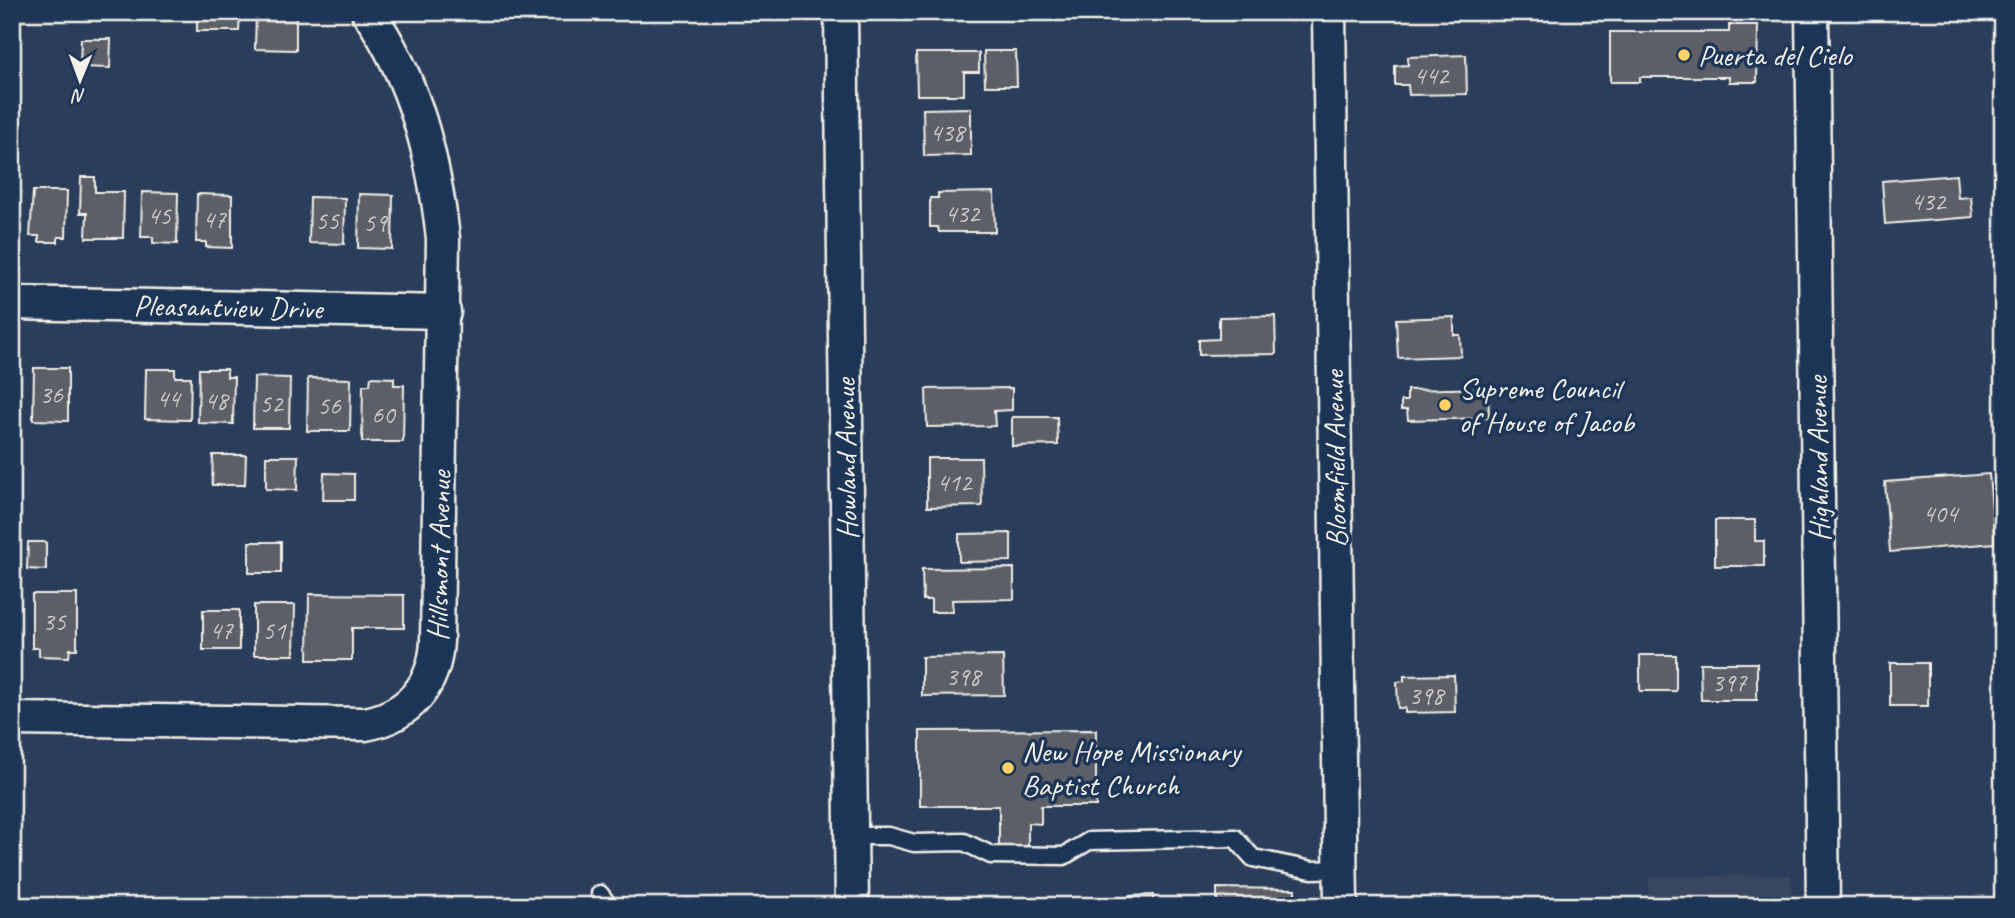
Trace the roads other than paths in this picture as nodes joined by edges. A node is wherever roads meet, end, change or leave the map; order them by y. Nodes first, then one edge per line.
1 (368, 12) edge
2 (841, 12) edge
3 (1329, 12) edge
4 (1812, 12) edge
5 (12, 303) edge
6 (444, 312) junction
7 (12, 719) edge
8 (851, 836) junction
9 (1340, 869) junction
10 (852, 906) edge
11 (1341, 906) edge
12 (1823, 906) edge

1 - 6 street, Hillsmont Avenue
2 - 8 street, Howland Avenue
3 - 9 street, Bloomfield Avenue
4 - 12 street, Highland Avenue
5 - 6 street, Pleasantview Drive
6 - 7 street, Hillsmont Avenue
8 - 9 lane
8 - 10 street, Howland Avenue
9 - 11 street, Bloomfield Avenue

